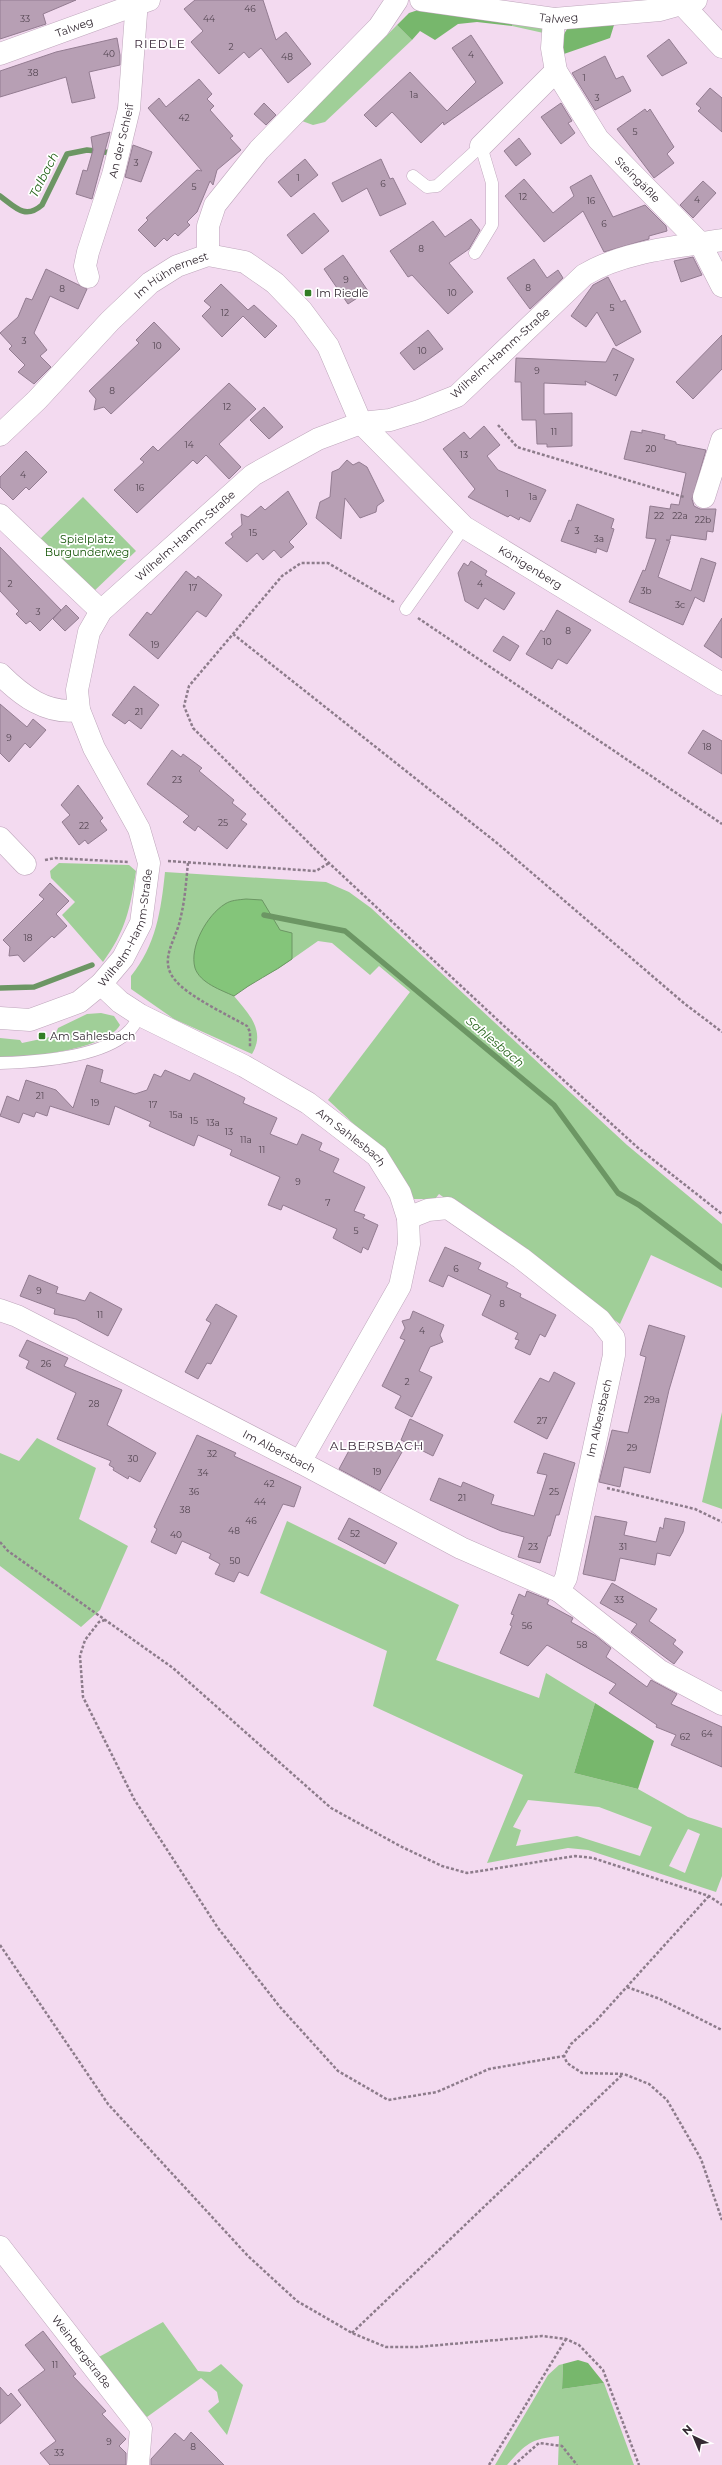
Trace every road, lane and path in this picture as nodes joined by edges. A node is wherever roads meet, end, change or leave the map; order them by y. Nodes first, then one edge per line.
1 (397, 0) edge
2 (421, 0) edge
3 (141, 1) edge
4 (689, 2) edge
5 (642, 5) edge
6 (554, 19) junction
7 (722, 47) edge
8 (0, 54) edge
9 (556, 71) junction
10 (481, 146) junction
11 (413, 176) dead end
12 (722, 240) edge
13 (700, 243) junction
14 (475, 253) dead end
15 (208, 255) junction
16 (88, 277) dead end
17 (722, 286) edge
18 (361, 423) junction
19 (498, 425) dead end
20 (0, 435) edge
21 (722, 440) edge
22 (704, 497) joint
23 (0, 515) edge
24 (464, 527) junction
25 (406, 610) junction
26 (101, 611) junction
27 (233, 634) junction
28 (0, 674) edge
29 (722, 684) edge
30 (79, 710) junction
31 (722, 824) edge
32 (0, 838) edge
33 (149, 863) junction
34 (188, 863) junction
35 (329, 863) junction
36 (25, 864) joint
37 (101, 984) junction
38 (140, 1015) junction
39 (0, 1018) edge
40 (722, 1032) edge
41 (0, 1063) edge
42 (244, 1066) junction
43 (722, 1214) edge
44 (408, 1218) junction
45 (0, 1310) edge
46 (300, 1462) junction
47 (585, 1482) junction
48 (722, 1522) edge
49 (0, 1542) edge
50 (559, 1591) junction
51 (106, 1620) junction
52 (722, 1704) edge
53 (709, 1896) junction
54 (722, 1905) edge
55 (0, 1945) edge
56 (627, 1987) junction
57 (722, 2030) edge
58 (564, 2056) junction
59 (624, 2074) junction
60 (722, 2220) edge
61 (0, 2247) edge
62 (352, 2333) junction
63 (566, 2339) junction
64 (138, 2465) edge
65 (489, 2465) edge
66 (514, 2465) edge
67 (577, 2465) edge
68 (639, 2465) edge

1 - 15 street
2 - 6 street, Talweg
3 - 8 street, Talweg
3 - 16 street, An der Schleif
4 - 5 street, Talweg
4 - 7 street
5 - 6 street, Talweg
6 - 9 street, Steingäßle
9 - 10 street
9 - 13 street, Steingäßle
10 - 11 lane
10 - 14 lane
12 - 13 street, Wilhelm-Hamm-Straße
13 - 17 street, Steingäßle
13 - 18 street, Wilhelm-Hamm-Straße
15 - 18 street, Im Hühnernest
15 - 20 street, Im Hühnernest
18 - 24 street, Königenberg
18 - 26 street, Wilhelm-Hamm-Straße
19 - 22 path
21 - 22 street
23 - 26 street
24 - 25 lane
24 - 29 street, Königenberg
25 - 27 path
25 - 31 path
26 - 30 street, Wilhelm-Hamm-Straße
27 - 35 path
27 - 40 path
28 - 30 street
30 - 33 street, Wilhelm-Hamm-Straße
32 - 36 street
33 - 34 path
33 - 36 path
33 - 37 street, Wilhelm-Hamm-Straße
34 - 35 path
34 - 42 path
35 - 43 path
37 - 38 street, Am Sahlesbach
37 - 39 street, Wilhelm-Hamm-Straße
38 - 41 lane
38 - 42 street, Am Sahlesbach
42 - 44 street, Am Sahlesbach
44 - 46 street, Am Sahlesbach
44 - 47 street, Im Albersbach
45 - 46 street, Im Albersbach
46 - 50 street, Im Albersbach
47 - 48 path
47 - 50 street, Im Albersbach
49 - 51 path
50 - 52 street, Im Albersbach
51 - 53 path
51 - 58 path
53 - 54 path
53 - 56 path
55 - 62 path
56 - 57 path
56 - 58 path
58 - 59 path
59 - 60 path
59 - 62 path
61 - 64 street, Weinbergstraße
62 - 63 path
63 - 65 path
63 - 68 path
66 - 67 path

